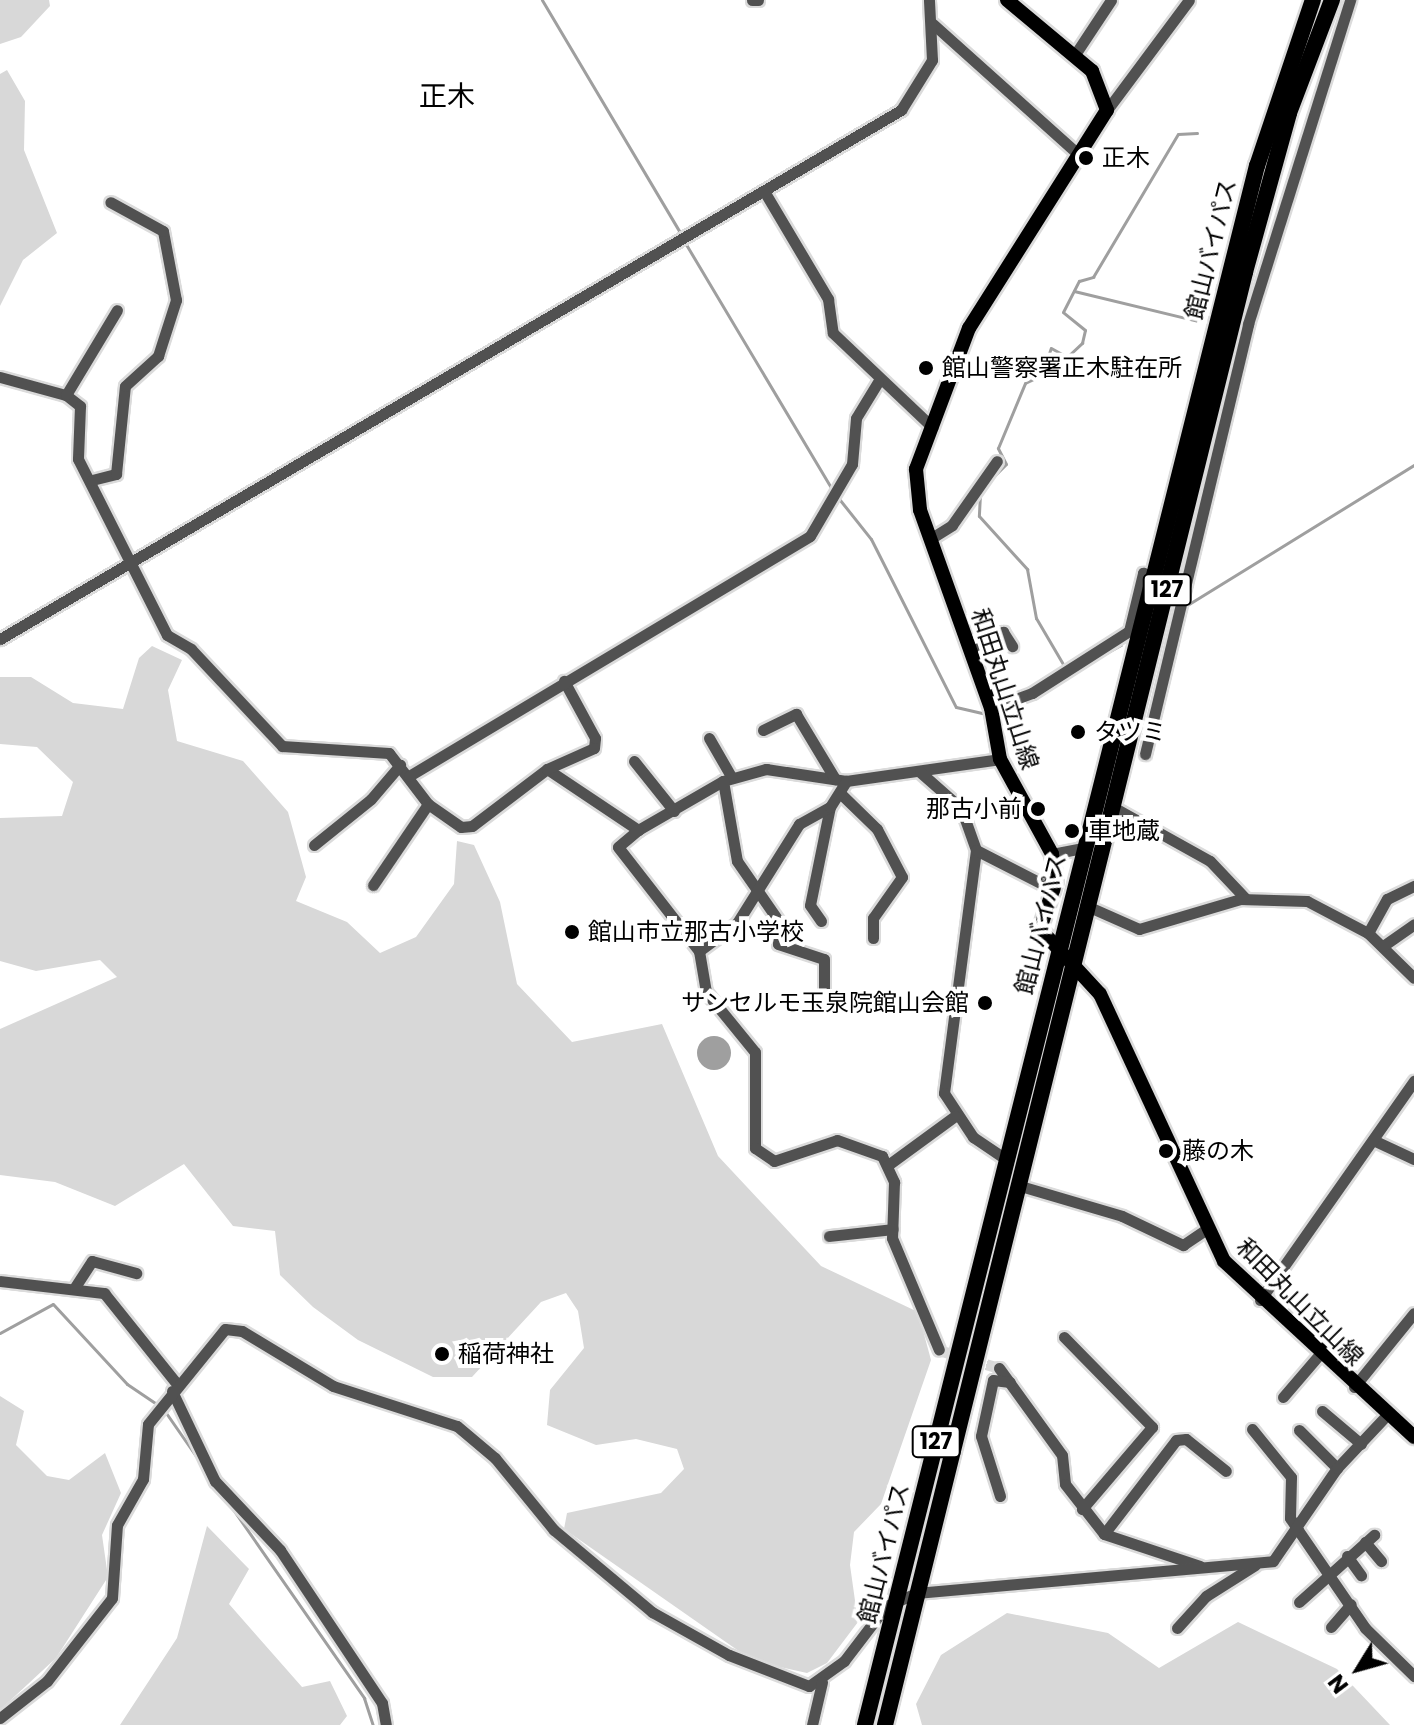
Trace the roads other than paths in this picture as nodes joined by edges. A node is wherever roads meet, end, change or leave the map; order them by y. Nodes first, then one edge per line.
1 (752, 0) edge
2 (758, 0) edge
3 (929, 0) edge
4 (1007, 0) edge
5 (1111, 0) edge
6 (1189, 0) edge
7 (1313, 0) edge
8 (1332, 0) edge
9 (1350, 0) edge
10 (933, 24) junction
11 (1074, 56) junction
12 (1107, 110) junction
13 (1081, 157) junction
14 (764, 191) junction
15 (110, 202) dead end
16 (117, 310) dead end
17 (0, 377) edge
18 (878, 382) junction
19 (66, 395) junction
20 (932, 427) junction
21 (997, 461) dead end
22 (92, 480) junction
23 (930, 539) junction
24 (131, 568) junction
25 (1155, 577) junction
26 (0, 639) edge
27 (1012, 646) dead end
28 (970, 648) junction
29 (564, 681) junction
30 (991, 708) junction
31 (763, 730) dead end
32 (709, 738) dead end
33 (1145, 754) dead end
34 (1000, 759) junction
35 (634, 761) dead end
36 (400, 765) junction
37 (547, 769) junction
38 (920, 772) junction
39 (409, 776) junction
40 (728, 780) junction
41 (840, 780) junction
42 (841, 794) junction
43 (428, 804) junction
44 (830, 807) junction
45 (1113, 807) junction
46 (674, 811) junction
47 (638, 830) junction
48 (314, 845) dead end
49 (1084, 848) junction
50 (976, 850) junction
51 (1052, 854) junction
52 (373, 885) dead end
53 (1414, 886) edge
54 (757, 888) junction
55 (1054, 890) junction
56 (1245, 898) junction
57 (1087, 906) junction
58 (821, 921) dead end
59 (1414, 924) edge
60 (1368, 933) junction
61 (873, 938) dead end
62 (1383, 946) junction
63 (699, 951) junction
64 (1059, 956) junction
65 (1072, 969) junction
66 (1414, 978) edge
67 (824, 988) dead end
68 (1414, 1081) edge
69 (955, 1116) junction
70 (1373, 1140) junction
71 (1006, 1159) junction
72 (1414, 1159) edge
73 (888, 1165) junction
74 (1017, 1185) junction
75 (893, 1229) junction
76 (1205, 1230) junction
77 (829, 1236) dead end
78 (136, 1273) dead end
79 (0, 1281) edge
80 (75, 1287) junction
81 (1260, 1300) junction
82 (1414, 1313) edge
83 (1064, 1337) dead end
84 (939, 1350) dead end
85 (1319, 1355) junction
86 (999, 1368) tunnel mouth
87 (1010, 1382) junction
88 (175, 1387) junction
89 (1354, 1387) junction
90 (1283, 1397) dead end
91 (1322, 1411) dead end
92 (1386, 1416) junction
93 (1252, 1429) dead end
94 (1299, 1430) dead end
95 (1414, 1437) edge
96 (1361, 1444) junction
97 (1337, 1468) junction
98 (1226, 1471) dead end
99 (1000, 1496) dead end
100 (1082, 1509) junction
101 (1298, 1530) junction
102 (1104, 1534) junction
103 (1347, 1556) junction
104 (1381, 1561) dead end
105 (1255, 1565) junction
106 (1204, 1568) junction
107 (1330, 1569) junction
108 (1361, 1575) dead end
109 (916, 1593) junction
110 (897, 1599) junction
111 (1299, 1602) dead end
112 (1351, 1604) junction
113 (1331, 1627) dead end
114 (1177, 1628) dead end
115 (1414, 1676) edge
116 (822, 1682) junction
117 (0, 1718) edge
118 (386, 1725) edge
119 (812, 1725) edge
120 (865, 1725) edge
121 (885, 1725) edge

1 - 2 street
3 - 10 street
4 - 11 main road
5 - 11 street
6 - 12 street
7 - 25 highway, 館山バイパス / 127
8 - 45 highway, 館山バイパス / 127
9 - 33 street
10 - 13 street
10 - 14 street
11 - 12 main road
12 - 13 main road, 和田丸山立山線
13 - 20 main road, 和田丸山立山線
14 - 18 street
14 - 24 street
15 - 22 street
16 - 19 street
17 - 19 street
18 - 20 street
18 - 29 street
19 - 22 street
20 - 23 main road, 和田丸山立山線
21 - 23 street
22 - 24 street
23 - 28 main road, 和田丸山立山線
24 - 26 street
24 - 36 street
25 - 30 street
25 - 49 highway, 館山バイパス / 127
27 - 28 street
28 - 30 main road, 和田丸山立山線
29 - 37 street
29 - 39 street
30 - 34 main road, 和田丸山立山線
31 - 41 street
32 - 40 street
34 - 38 street
34 - 51 main road, 和田丸山立山線
35 - 46 street
36 - 39 street
36 - 48 street
37 - 43 street
37 - 47 street
38 - 41 street
38 - 50 street
39 - 43 street
40 - 41 street
40 - 46 street
40 - 54 street
41 - 42 street
42 - 44 street
42 - 61 street
43 - 52 street
44 - 54 street
44 - 58 street
45 - 56 street
45 - 57 highway, 館山バイパス / 127
46 - 47 street
47 - 63 street
49 - 51 street
49 - 64 highway, 館山バイパス / 127
50 - 55 street
50 - 69 street
51 - 55 main road, 和田丸山立山線
53 - 60 street
54 - 63 street
54 - 67 street
55 - 64 main road, 和田丸山立山線
56 - 57 street
56 - 60 street
57 - 65 highway, 館山バイパス / 127
59 - 62 street
60 - 62 street
62 - 66 street
63 - 73 street
64 - 65 main road, 和田丸山立山線
64 - 71 highway, 館山バイパス / 127
65 - 74 highway, 館山バイパス / 127
65 - 76 main road, 和田丸山立山線
68 - 70 street
69 - 71 street
69 - 73 street
70 - 72 street
70 - 81 street
71 - 110 highway, 館山バイパス / 127
73 - 75 street
74 - 76 street
74 - 109 highway, 館山バイパス / 127
75 - 77 street
75 - 84 street
76 - 81 main road, 和田丸山立山線
78 - 80 street
79 - 80 street
80 - 88 street
81 - 85 main road, 和田丸山立山線
82 - 89 street
83 - 100 street
85 - 89 main road, 和田丸山立山線
85 - 90 street
86 - 87 street
87 - 99 street
87 - 100 street
88 - 116 street
88 - 117 street
88 - 118 street
89 - 92 main road, 和田丸山立山線
91 - 96 street
92 - 95 main road, 和田丸山立山線
92 - 96 street
93 - 101 street
94 - 97 street
96 - 97 street
97 - 101 street
98 - 102 street
100 - 102 street
101 - 105 street
101 - 107 street
102 - 106 street
103 - 104 street
103 - 107 street
103 - 108 street
105 - 106 street
105 - 114 street
106 - 109 street
107 - 111 street
107 - 112 street
109 - 110 street
109 - 121 highway, 館山バイパス / 127
110 - 116 street
110 - 120 highway, 館山バイパス / 127
112 - 113 street
112 - 115 street
116 - 119 street

